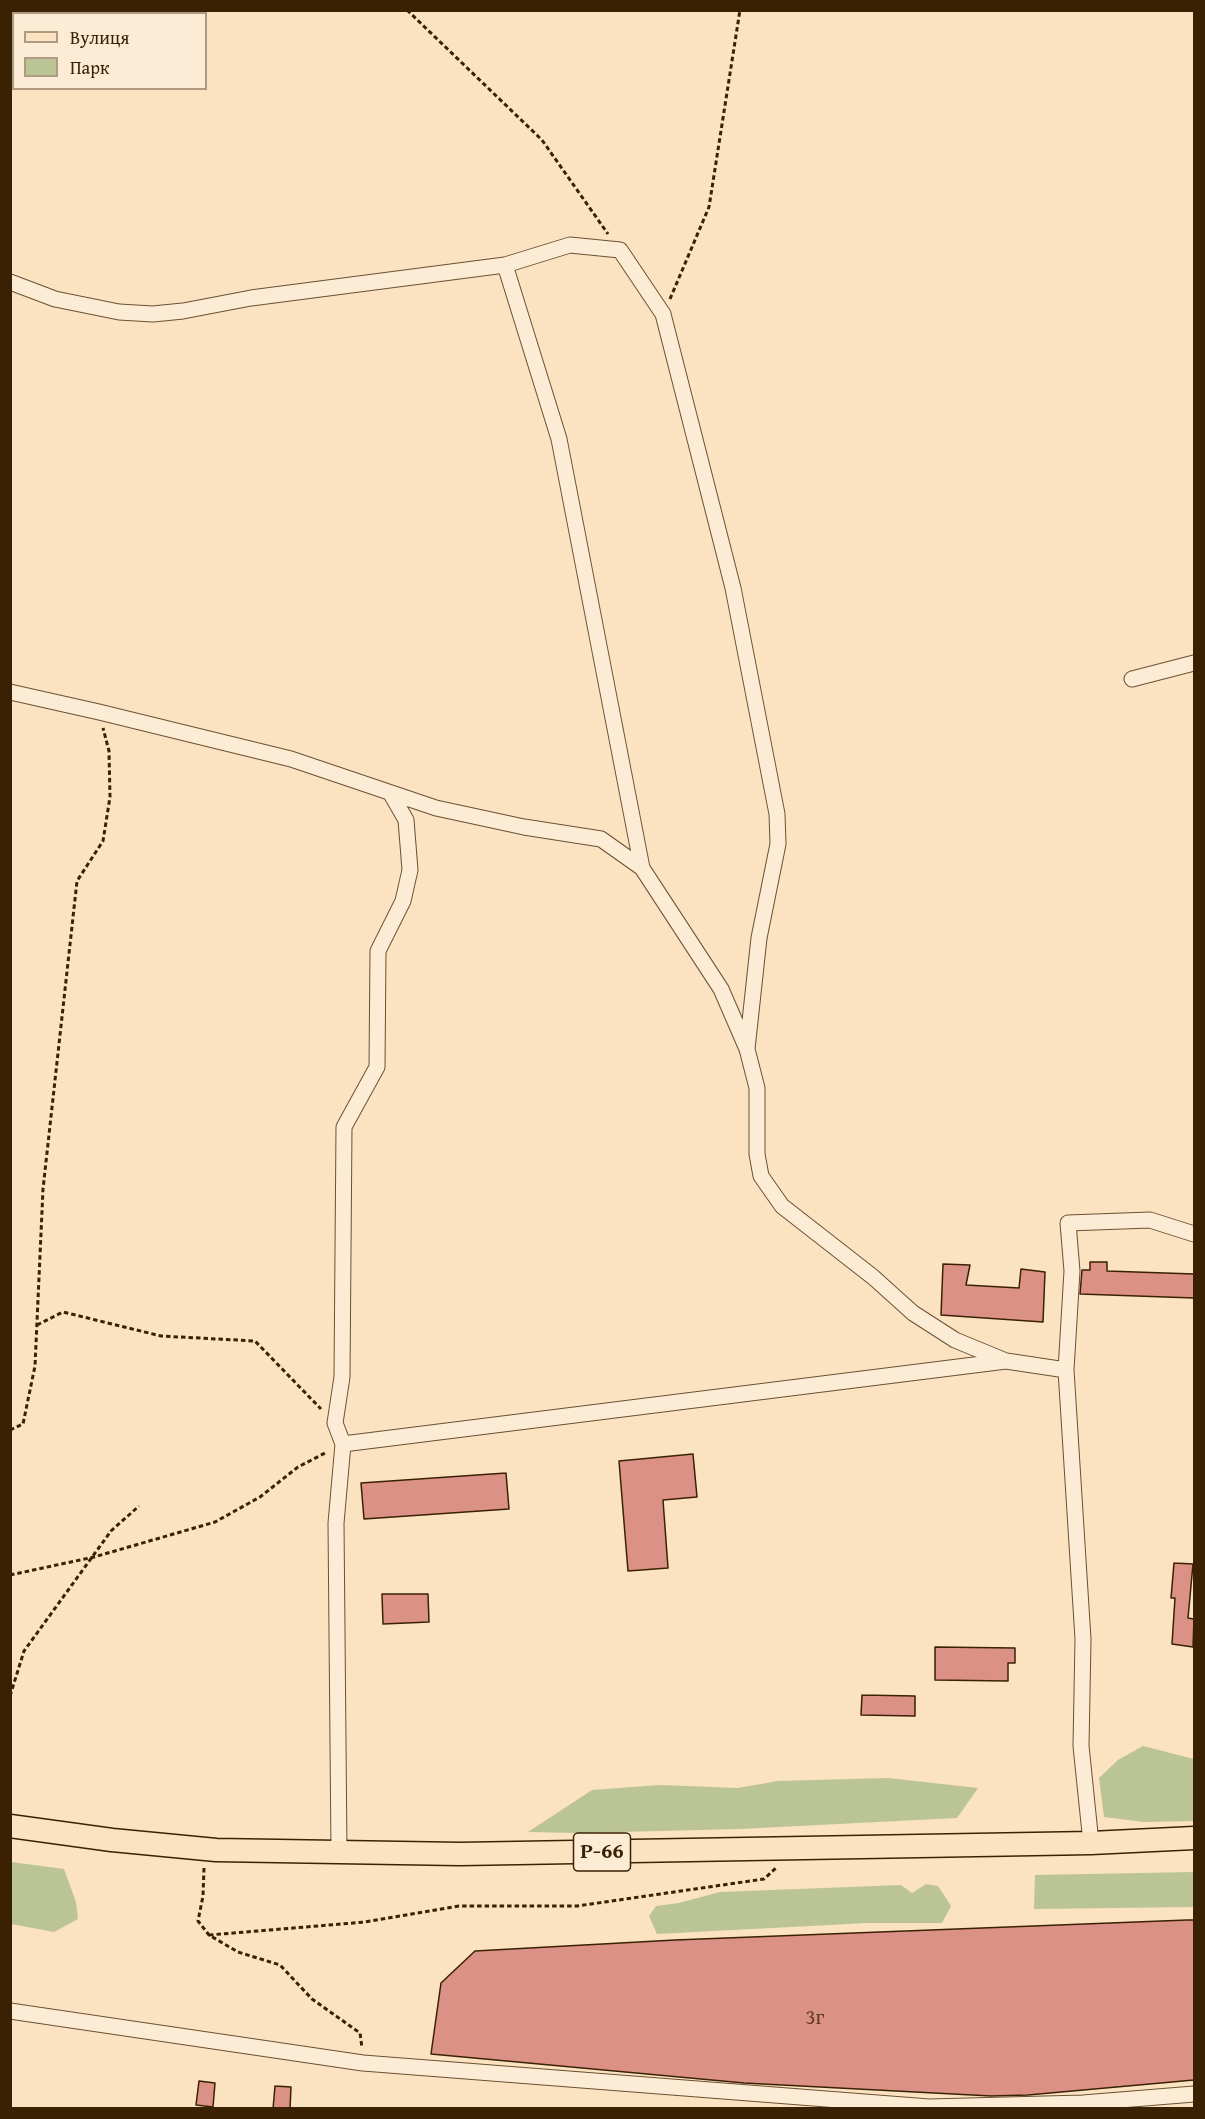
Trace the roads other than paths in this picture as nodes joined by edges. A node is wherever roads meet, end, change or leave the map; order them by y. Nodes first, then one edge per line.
1 (505, 265) junction
2 (10, 282) edge
3 (1194, 663) edge
4 (1132, 679) dead end
5 (10, 693) edge
6 (391, 794) junction
7 (642, 868) junction
8 (747, 1050) junction
9 (1194, 1234) edge
10 (1006, 1361) junction
11 (1066, 1370) junction
12 (343, 1444) junction
13 (10, 1826) edge
14 (1194, 1838) edge
15 (1091, 1843) junction
16 (339, 1852) junction
17 (10, 2011) edge
18 (1194, 2094) edge

1 - 2 street
1 - 7 street
1 - 8 street
3 - 4 street
5 - 6 street
6 - 7 street
6 - 12 street
7 - 8 street
8 - 10 street
9 - 11 street
10 - 11 street
10 - 12 street
11 - 15 street
12 - 16 street
13 - 16 main road, Р-66
14 - 15 main road, Р-66
15 - 16 main road, Р-66
17 - 18 street

